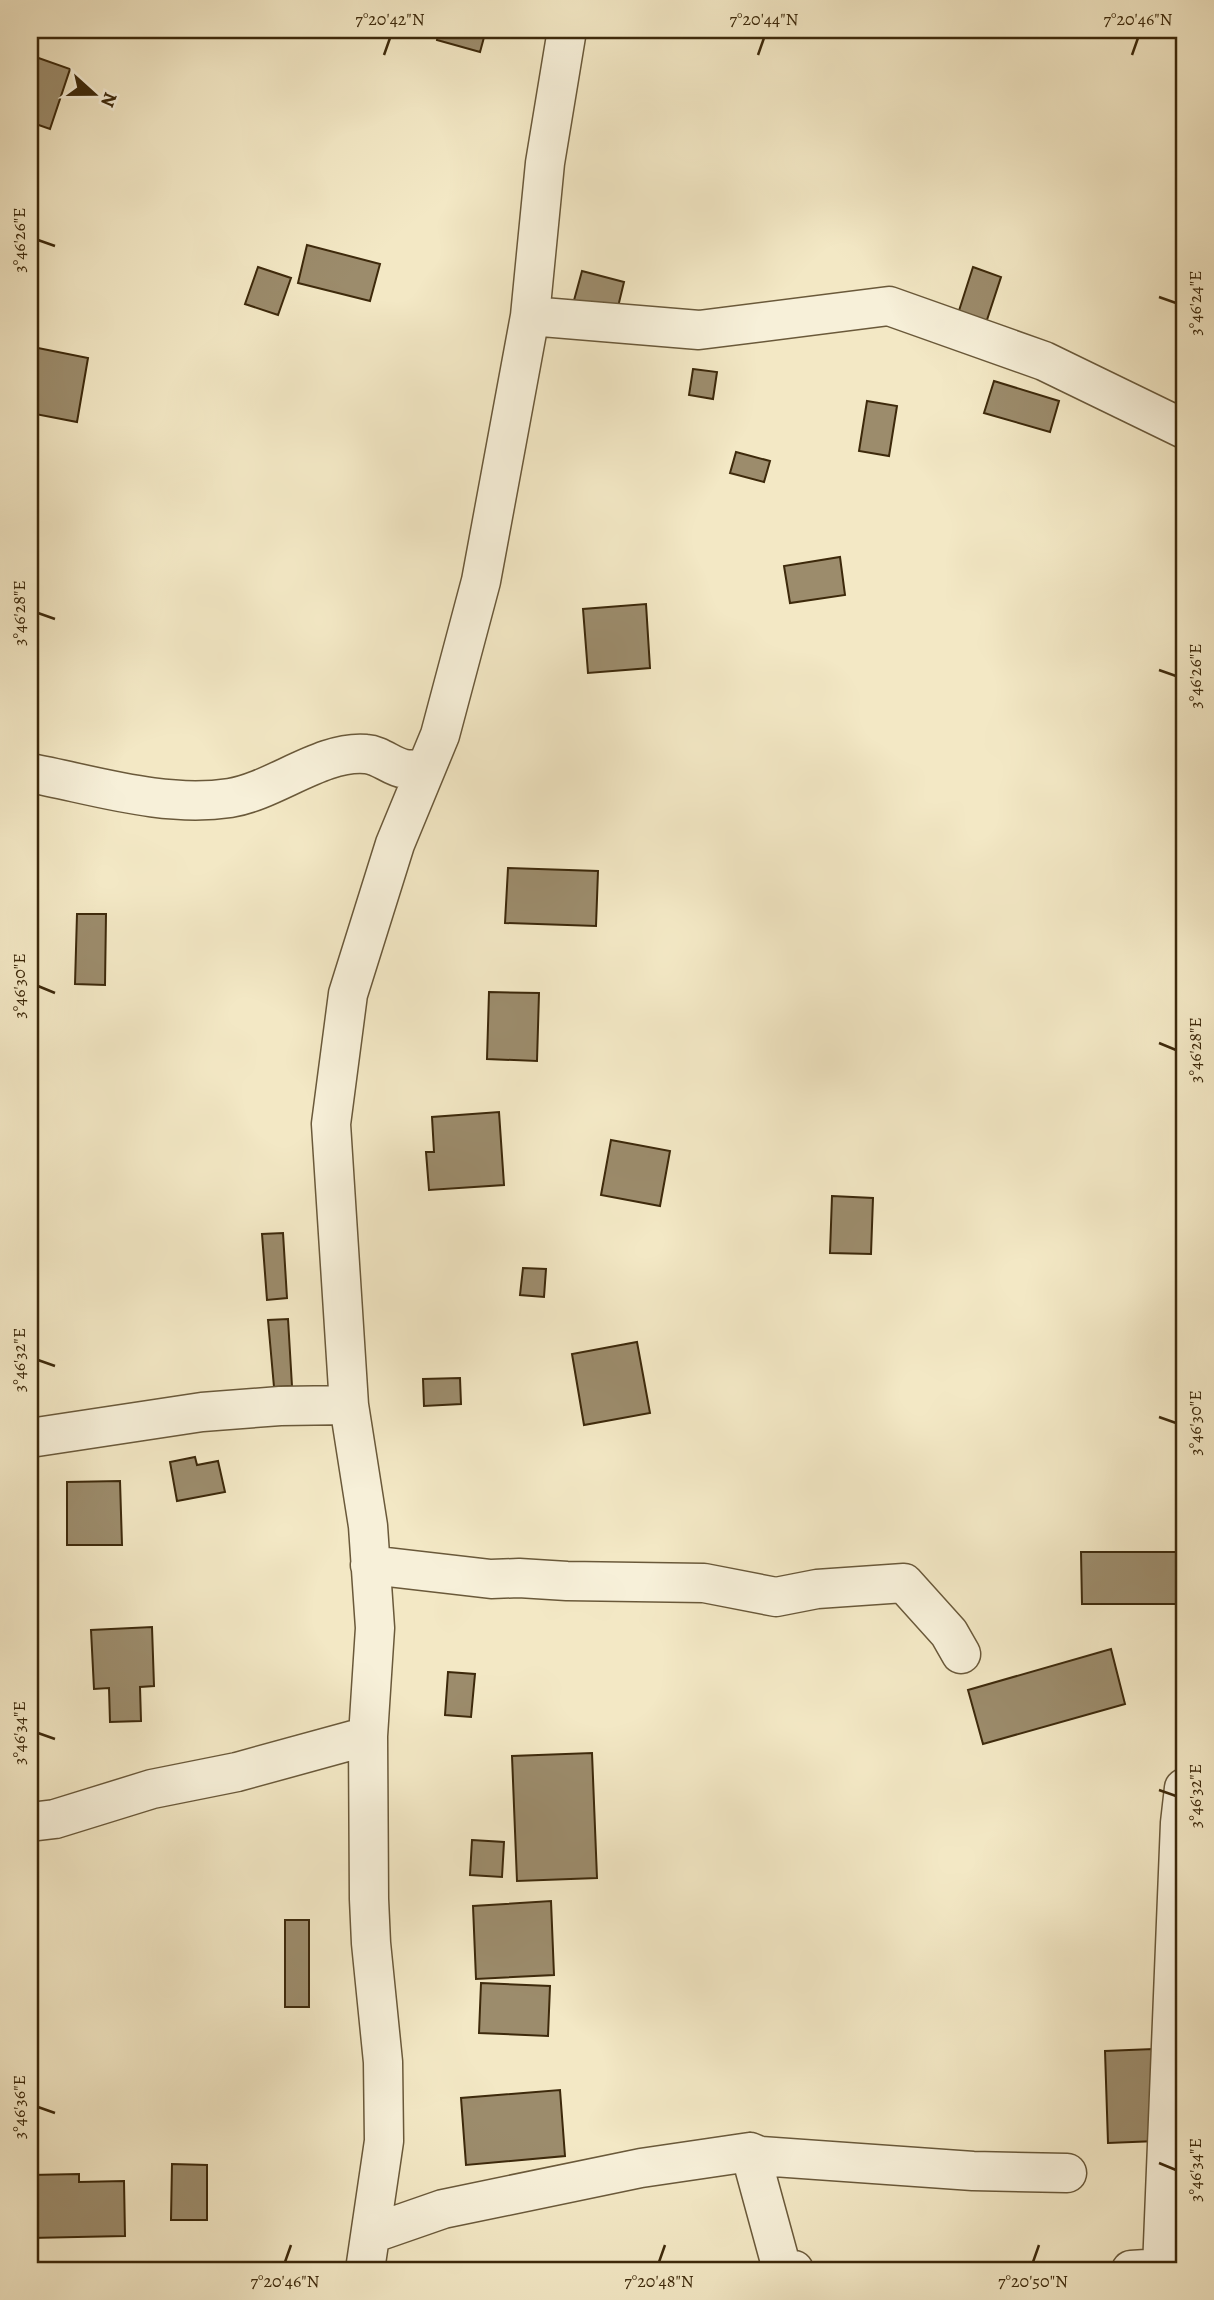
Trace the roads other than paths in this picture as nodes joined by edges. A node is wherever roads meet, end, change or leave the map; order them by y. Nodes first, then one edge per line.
1 (567, 30) edge
2 (530, 316) junction
3 (1184, 429) edge
4 (426, 768) junction
5 (30, 773) edge
6 (349, 1405) junction
7 (30, 1438) edge
8 (370, 1565) junction
9 (961, 1654) dead end
10 (368, 1736) junction
11 (1184, 1788) edge
12 (30, 1822) edge
13 (750, 2152) junction
14 (1067, 2173) dead end
15 (368, 2252) edge
16 (794, 2270) edge
17 (1131, 2270) edge

1 - 2 street
2 - 3 street
2 - 4 street
4 - 5 street
4 - 6 street
6 - 7 street
6 - 8 street
8 - 9 street
8 - 10 street
10 - 12 street
10 - 15 street
11 - 17 street
13 - 14 street
13 - 15 street
13 - 16 street

